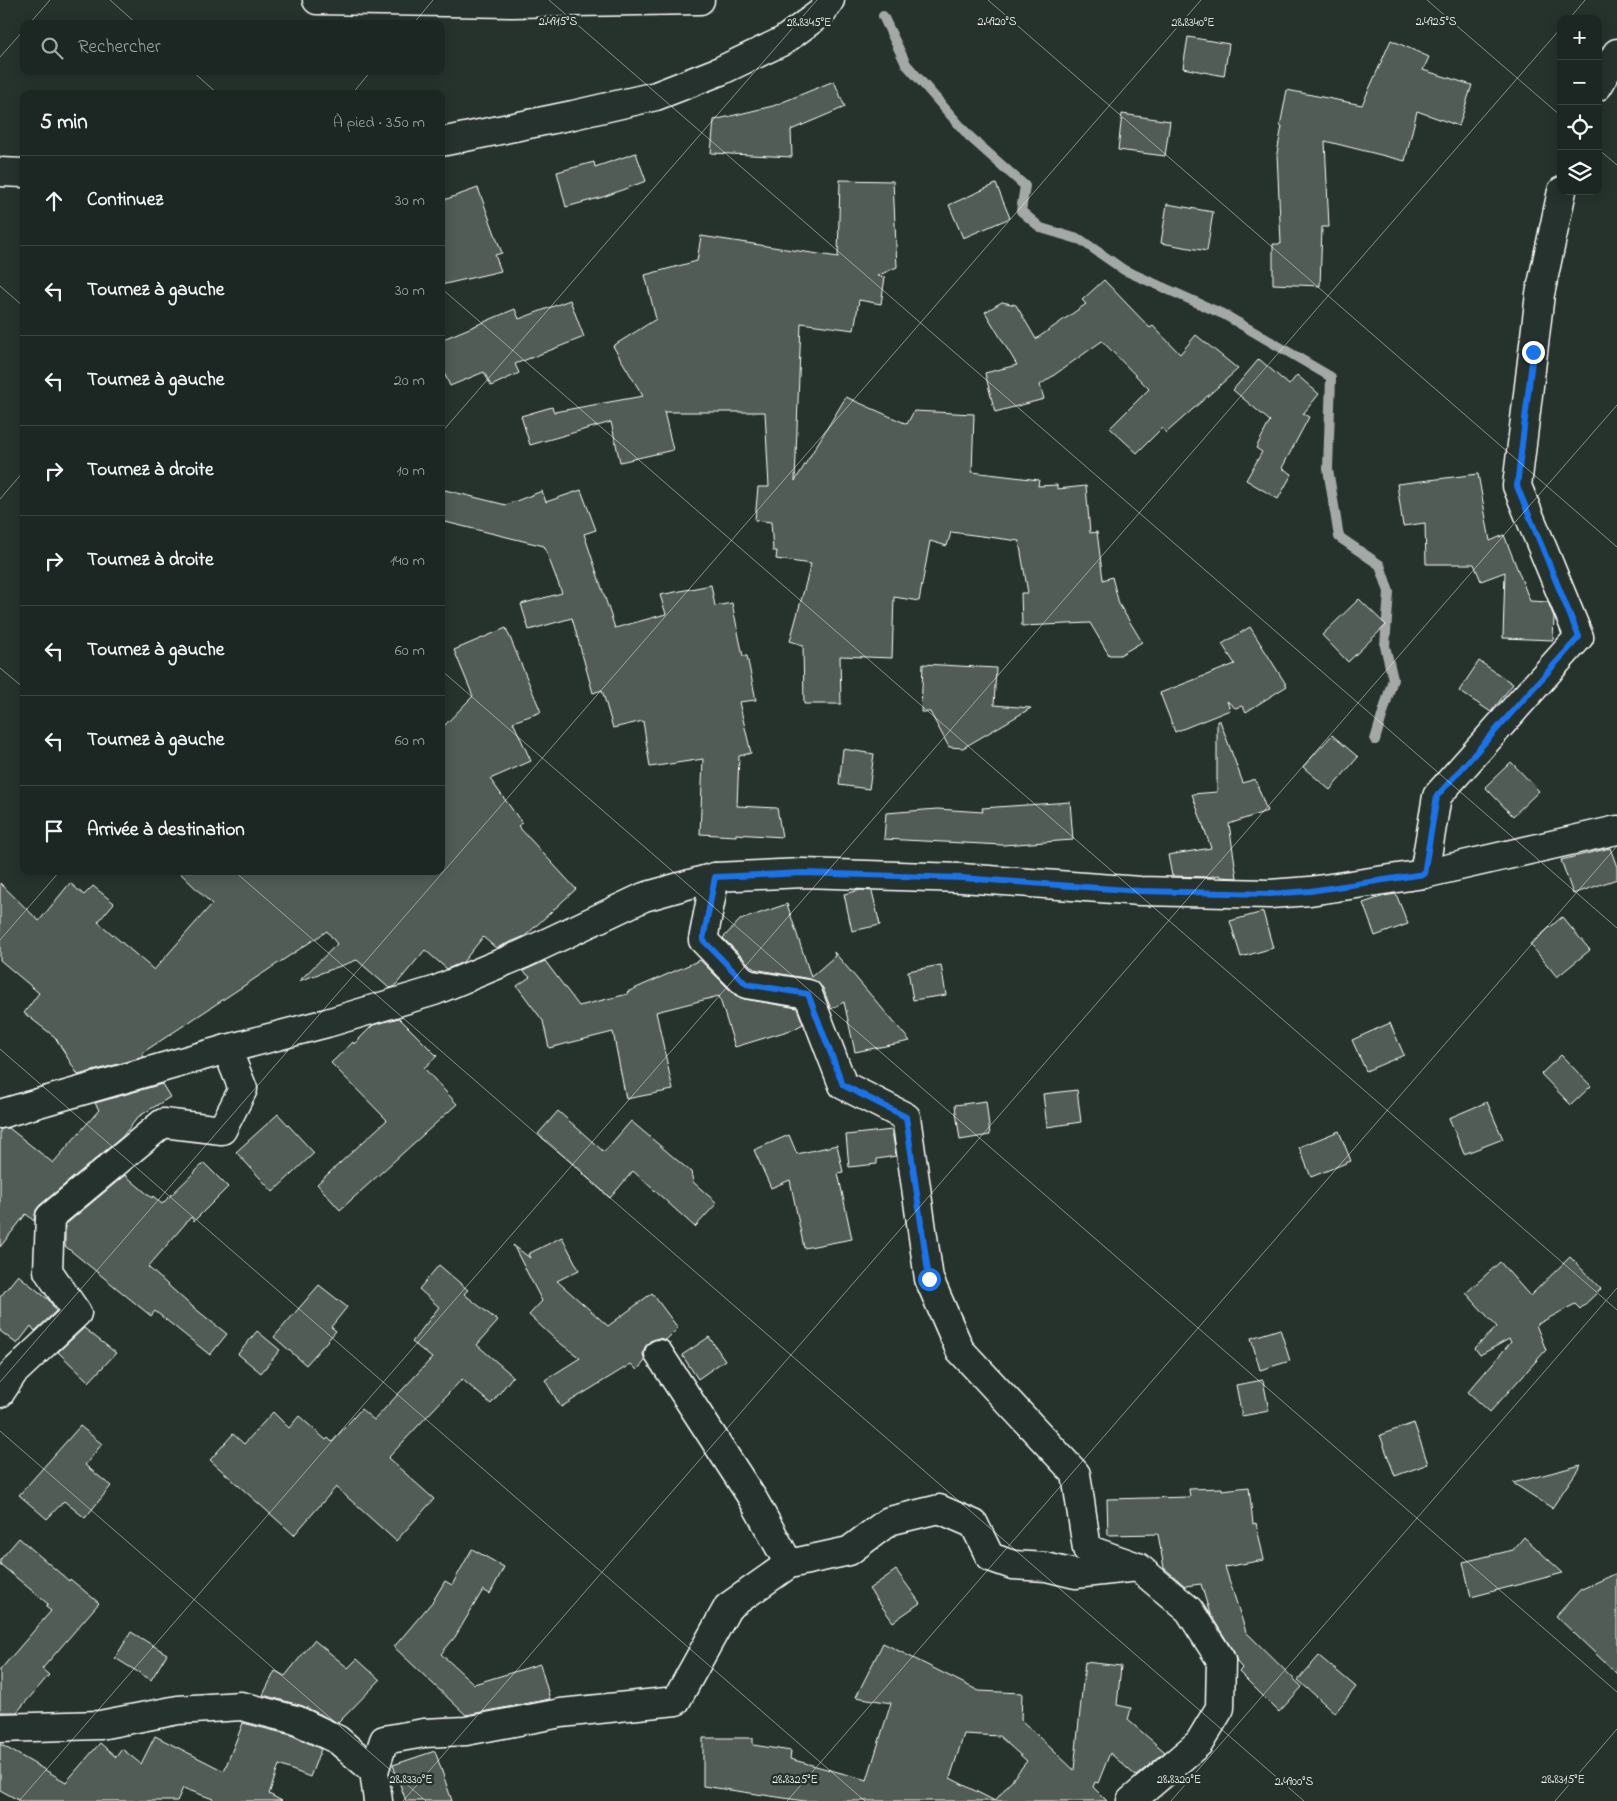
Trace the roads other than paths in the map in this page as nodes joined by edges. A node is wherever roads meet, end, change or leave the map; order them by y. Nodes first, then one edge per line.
1 (317, 0) edge
2 (700, 0) edge
3 (830, 0) edge
4 (1617, 53) edge
5 (1602, 79) edge
6 (445, 141) edge
7 (0, 172) edge
8 (20, 173) edge
9 (1561, 195) edge
10 (1617, 830) edge
11 (1424, 874) junction
12 (715, 877) junction
13 (227, 1049) junction
14 (0, 1114) edge
15 (659, 1354) dead end
16 (0, 1392) edge
17 (789, 1564) junction
18 (1138, 1567) junction
19 (0, 1728) edge
20 (374, 1771) junction
21 (378, 1801) edge
22 (1131, 1801) edge

1 - 2 street
3 - 6 street
4 - 5 street
7 - 8 street
9 - 11 street
10 - 11 street
11 - 12 street
12 - 13 street
12 - 18 street
13 - 14 street
13 - 16 street
15 - 17 street
17 - 18 street
17 - 20 street
18 - 22 street
19 - 20 street
20 - 21 street

